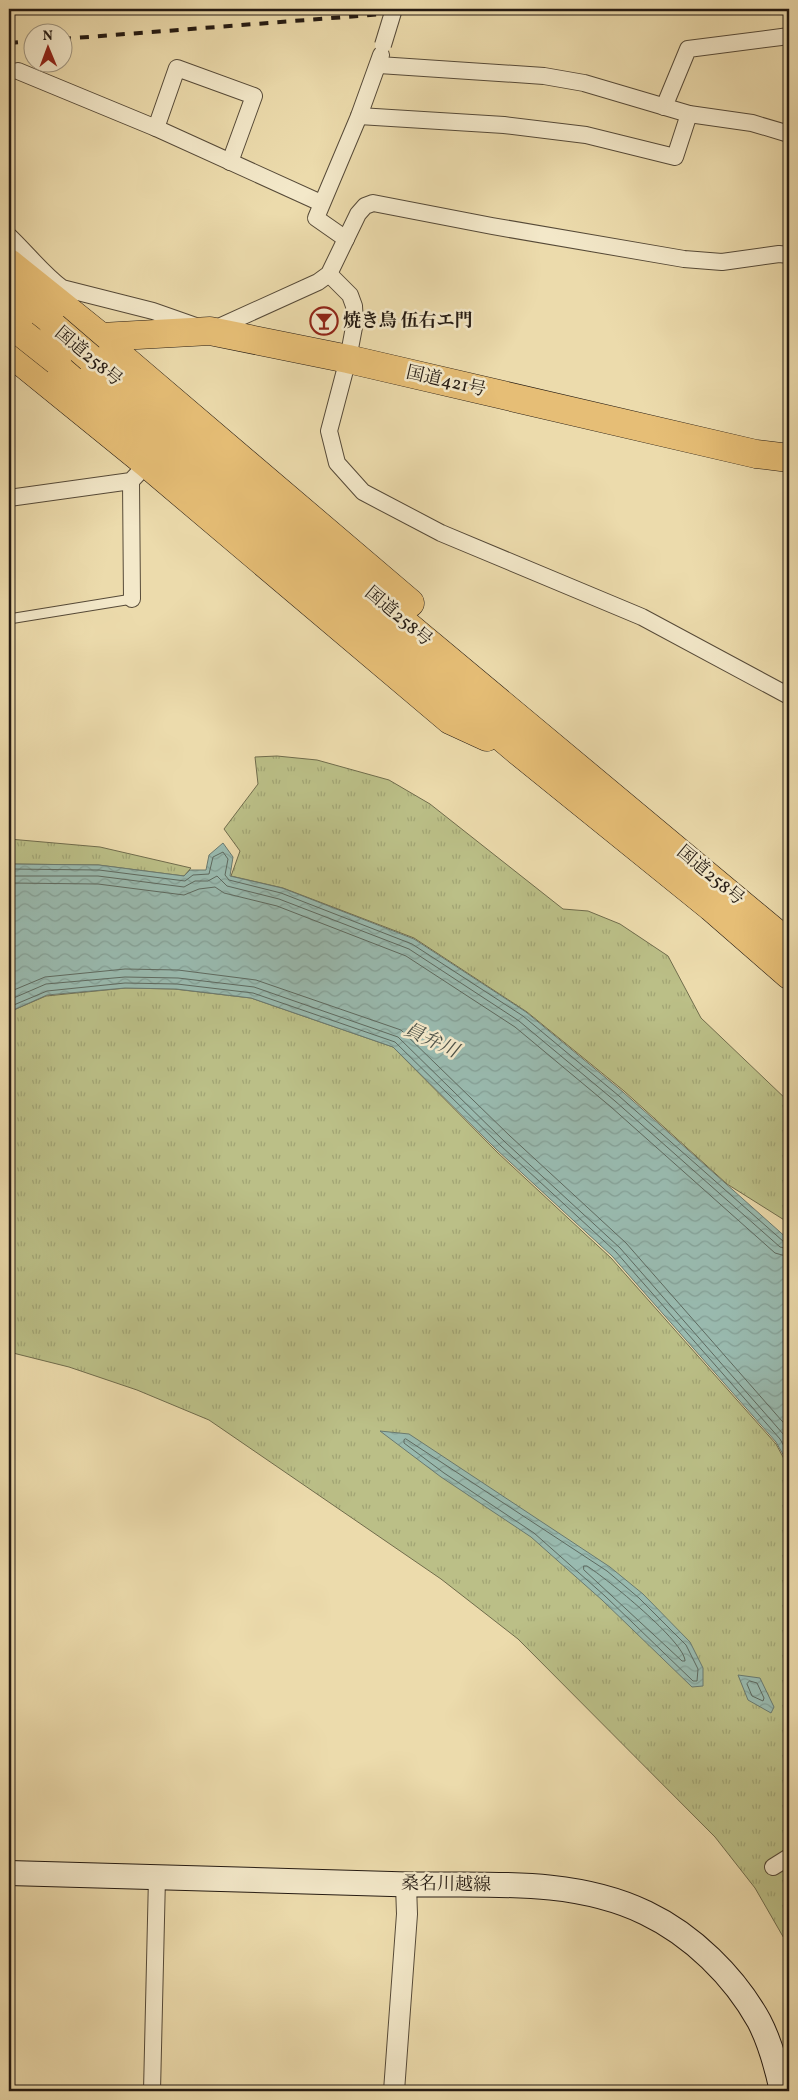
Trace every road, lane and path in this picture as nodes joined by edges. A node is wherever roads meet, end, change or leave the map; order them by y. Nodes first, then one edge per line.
1 (394, 9) edge
2 (789, 36) edge
3 (379, 65) junction
4 (18, 71) dead end
5 (664, 107) junction
6 (689, 114) junction
7 (359, 116) junction
8 (156, 128) junction
9 (789, 134) edge
10 (230, 162) junction
11 (321, 203) junction
12 (9, 236) edge
13 (346, 238) junction
14 (789, 255) edge
15 (9, 263) edge
16 (329, 274) junction
17 (9, 289) edge
18 (210, 331) junction
19 (12, 340) edge
20 (95, 347) junction
21 (348, 359) junction
22 (789, 458) edge
23 (139, 472) junction
24 (9, 498) edge
25 (132, 599) joint
26 (9, 619) edge
27 (789, 696) edge
28 (518, 751) junction
29 (789, 944) edge
30 (789, 975) edge
31 (789, 1857) edge
32 (772, 1867) dead end
33 (9, 1873) edge
34 (157, 1877) junction
35 (406, 1885) junction
36 (152, 2091) edge
37 (394, 2091) edge
38 (782, 2091) edge

1 - 3 street, bridge
2 - 5 street
3 - 5 street
3 - 7 street
4 - 8 street
5 - 6 street
6 - 7 street
6 - 9 street
7 - 11 street
8 - 10 street
8 - 10 street
10 - 11 street
11 - 13 street
12 - 18 street
13 - 14 street
13 - 16 street
15 - 20 highway
16 - 18 street
16 - 21 street
17 - 20 highway, 国道258号, bridge
18 - 20 highway, 国道421号
18 - 21 highway, 国道421号
19 - 20 highway, 国道421号
19 - 23 highway
19 - 28 highway, 国道258号, bridge
20 - 29 highway, 国道258号
21 - 22 highway, 国道421号
21 - 27 street
23 - 24 street
23 - 25 street
23 - 28 highway
25 - 26 lane
28 - 30 highway, 国道258号
31 - 32 street
33 - 34 main road, 桑名川越線
34 - 35 main road, 桑名川越線
34 - 36 street
35 - 37 street
35 - 38 main road, 桑名川越線

